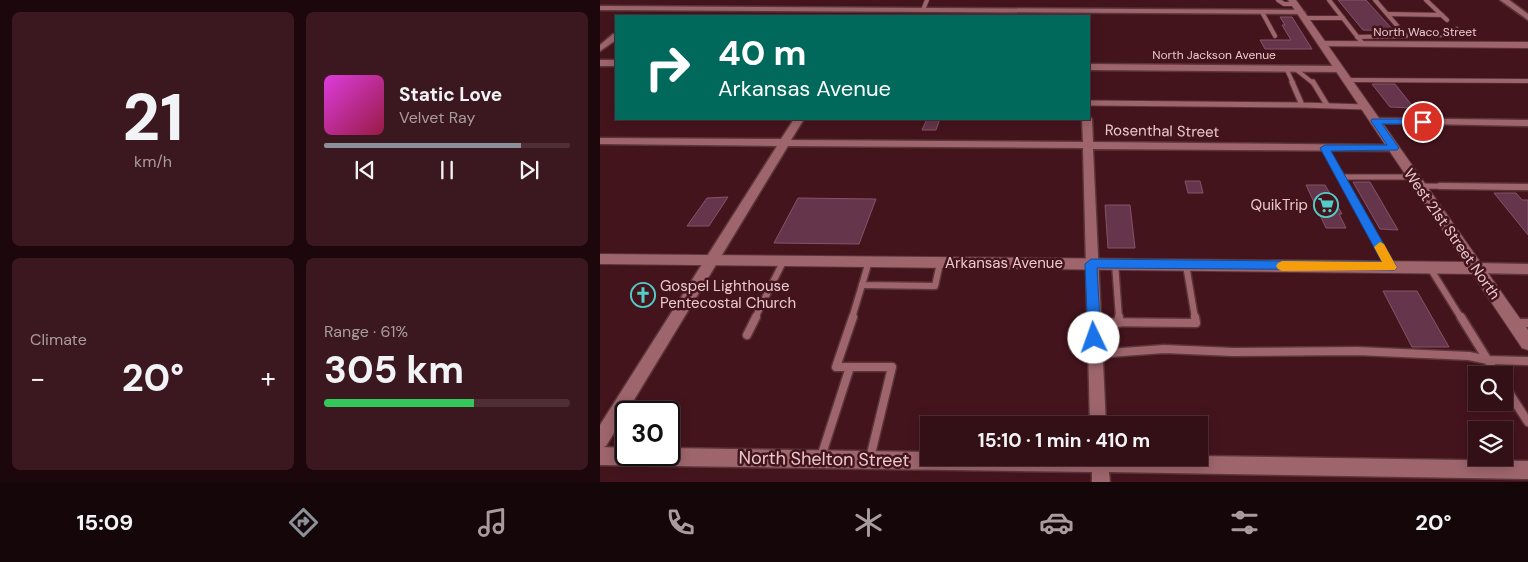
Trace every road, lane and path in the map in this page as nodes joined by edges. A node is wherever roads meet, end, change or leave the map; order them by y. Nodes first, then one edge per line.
1 (662, 0) edge
2 (872, 0) edge
3 (927, 0) edge
4 (1083, 0) edge
5 (1278, 0) edge
6 (1329, 0) edge
7 (1374, 0) edge
8 (1426, 0) edge
9 (1504, 0) edge
10 (1294, 2) edge
11 (600, 8) edge
12 (652, 8) junction
13 (923, 10) junction
14 (1262, 12) junction
15 (864, 13) edge
16 (1083, 14) edge
17 (1388, 14) junction
18 (643, 15) edge
19 (1303, 15) junction
20 (1442, 15) junction
21 (1528, 17) edge
22 (1343, 18) junction
23 (1447, 20) dead end
24 (1456, 29) dead end
25 (1412, 35) dead end
26 (1432, 35) junction
27 (1275, 36) dead end
28 (615, 37) edge
29 (1360, 40) junction
30 (1322, 44) junction
31 (1442, 45) junction
32 (1528, 45) edge
33 (600, 49) edge
34 (600, 63) edge
35 (615, 63) edge
36 (1090, 67) edge
37 (1290, 68) junction
38 (1339, 69) junction
39 (1347, 80) junction
40 (1528, 81) edge
41 (1090, 103) edge
42 (1302, 105) junction
43 (1327, 105) junction
44 (1366, 107) junction
45 (798, 120) edge
46 (1086, 120) edge
47 (1376, 121) junction
48 (1528, 123) edge
49 (600, 141) edge
50 (784, 143) junction
51 (1087, 145) junction
52 (1325, 148) junction
53 (1394, 148) junction
54 (1341, 177) junction
55 (1416, 181) junction
56 (1528, 187) edge
57 (600, 258) edge
58 (711, 260) junction
59 (784, 260) junction
60 (869, 261) junction
61 (940, 263) junction
62 (1091, 264) junction
63 (1115, 264) junction
64 (1186, 265) junction
65 (1391, 267) junction
66 (1430, 268) junction
67 (1476, 268) junction
68 (1528, 269) edge
69 (862, 285) junction
70 (1094, 322) junction
71 (1119, 323) junction
72 (1521, 323) edge
73 (747, 336) dead end
74 (1528, 343) edge
75 (1095, 354) junction
76 (1488, 360) junction
77 (1528, 362) edge
78 (1492, 366) edge
79 (850, 367) junction
80 (1513, 399) edge
81 (1098, 416) edge
82 (1528, 422) edge
83 (600, 440) edge
84 (600, 456) edge
85 (820, 459) junction
86 (870, 460) junction
87 (920, 460) edge
88 (1208, 463) edge
89 (1100, 466) edge
90 (1528, 470) edge
91 (1101, 482) edge

1 - 12 street
2 - 15 street
3 - 13 lane
4 - 16 street
5 - 10 lane
6 - 22 lane
7 - 17 lane
8 - 20 lane
9 - 21 street
10 - 19 street, West 21st Street North
11 - 12 street
12 - 15 street
12 - 18 street
13 - 15 street
13 - 16 street
14 - 16 street
14 - 19 street
14 - 27 lane
17 - 20 lane
17 - 29 lane
19 - 22 lane
19 - 30 street, West 21st Street North
20 - 23 lane
22 - 29 lane
24 - 26 lane
25 - 26 lane
26 - 31 lane
28 - 33 street
29 - 30 street, North Waco Street
29 - 31 street, North Waco Street
30 - 38 street, West 21st Street North
31 - 32 street, North Waco Street
34 - 35 street
36 - 37 street, North Jackson Avenue
37 - 38 street, North Jackson Avenue
37 - 42 lane
37 - 43 lane
38 - 39 street, West 21st Street North
39 - 40 lane
39 - 44 street, West 21st Street North
41 - 42 lane
42 - 43 lane
43 - 44 lane
44 - 47 street, West 21st Street North
45 - 50 street
46 - 51 street
47 - 48 street
47 - 53 street, West 21st Street North
49 - 50 street, Rosenthal Street
50 - 51 street, Rosenthal Street
50 - 58 street
51 - 52 street, Rosenthal Street
51 - 62 street
52 - 53 street, Rosenthal Street
52 - 54 lane
53 - 55 street, West 21st Street North
54 - 55 lane
54 - 65 lane
55 - 56 lane
55 - 67 street, West 21st Street North
57 - 58 street, Arkansas Avenue
58 - 59 street, Arkansas Avenue
58 - 83 street
59 - 60 street, Arkansas Avenue
59 - 73 lane
60 - 61 street, Arkansas Avenue
60 - 69 lane
61 - 62 street, Arkansas Avenue
61 - 69 lane
62 - 63 street, Arkansas Avenue
62 - 70 street
63 - 64 street, Arkansas Avenue
63 - 71 lane
64 - 65 street, Arkansas Avenue
64 - 71 lane
65 - 66 street, Arkansas Avenue
66 - 67 street, Arkansas Avenue
66 - 76 lane
67 - 68 street, Arkansas Avenue
67 - 72 street, West 21st Street North
69 - 79 lane
70 - 71 lane
70 - 75 street
72 - 74 street, West 21st Street North
75 - 76 lane
75 - 81 street
76 - 77 lane
76 - 78 lane
79 - 85 lane
79 - 86 lane
80 - 82 lane
84 - 85 street, North Shelton Street
85 - 86 street, North Shelton Street
86 - 87 street, North Shelton Street
88 - 90 street, North Shelton Street
89 - 91 street

